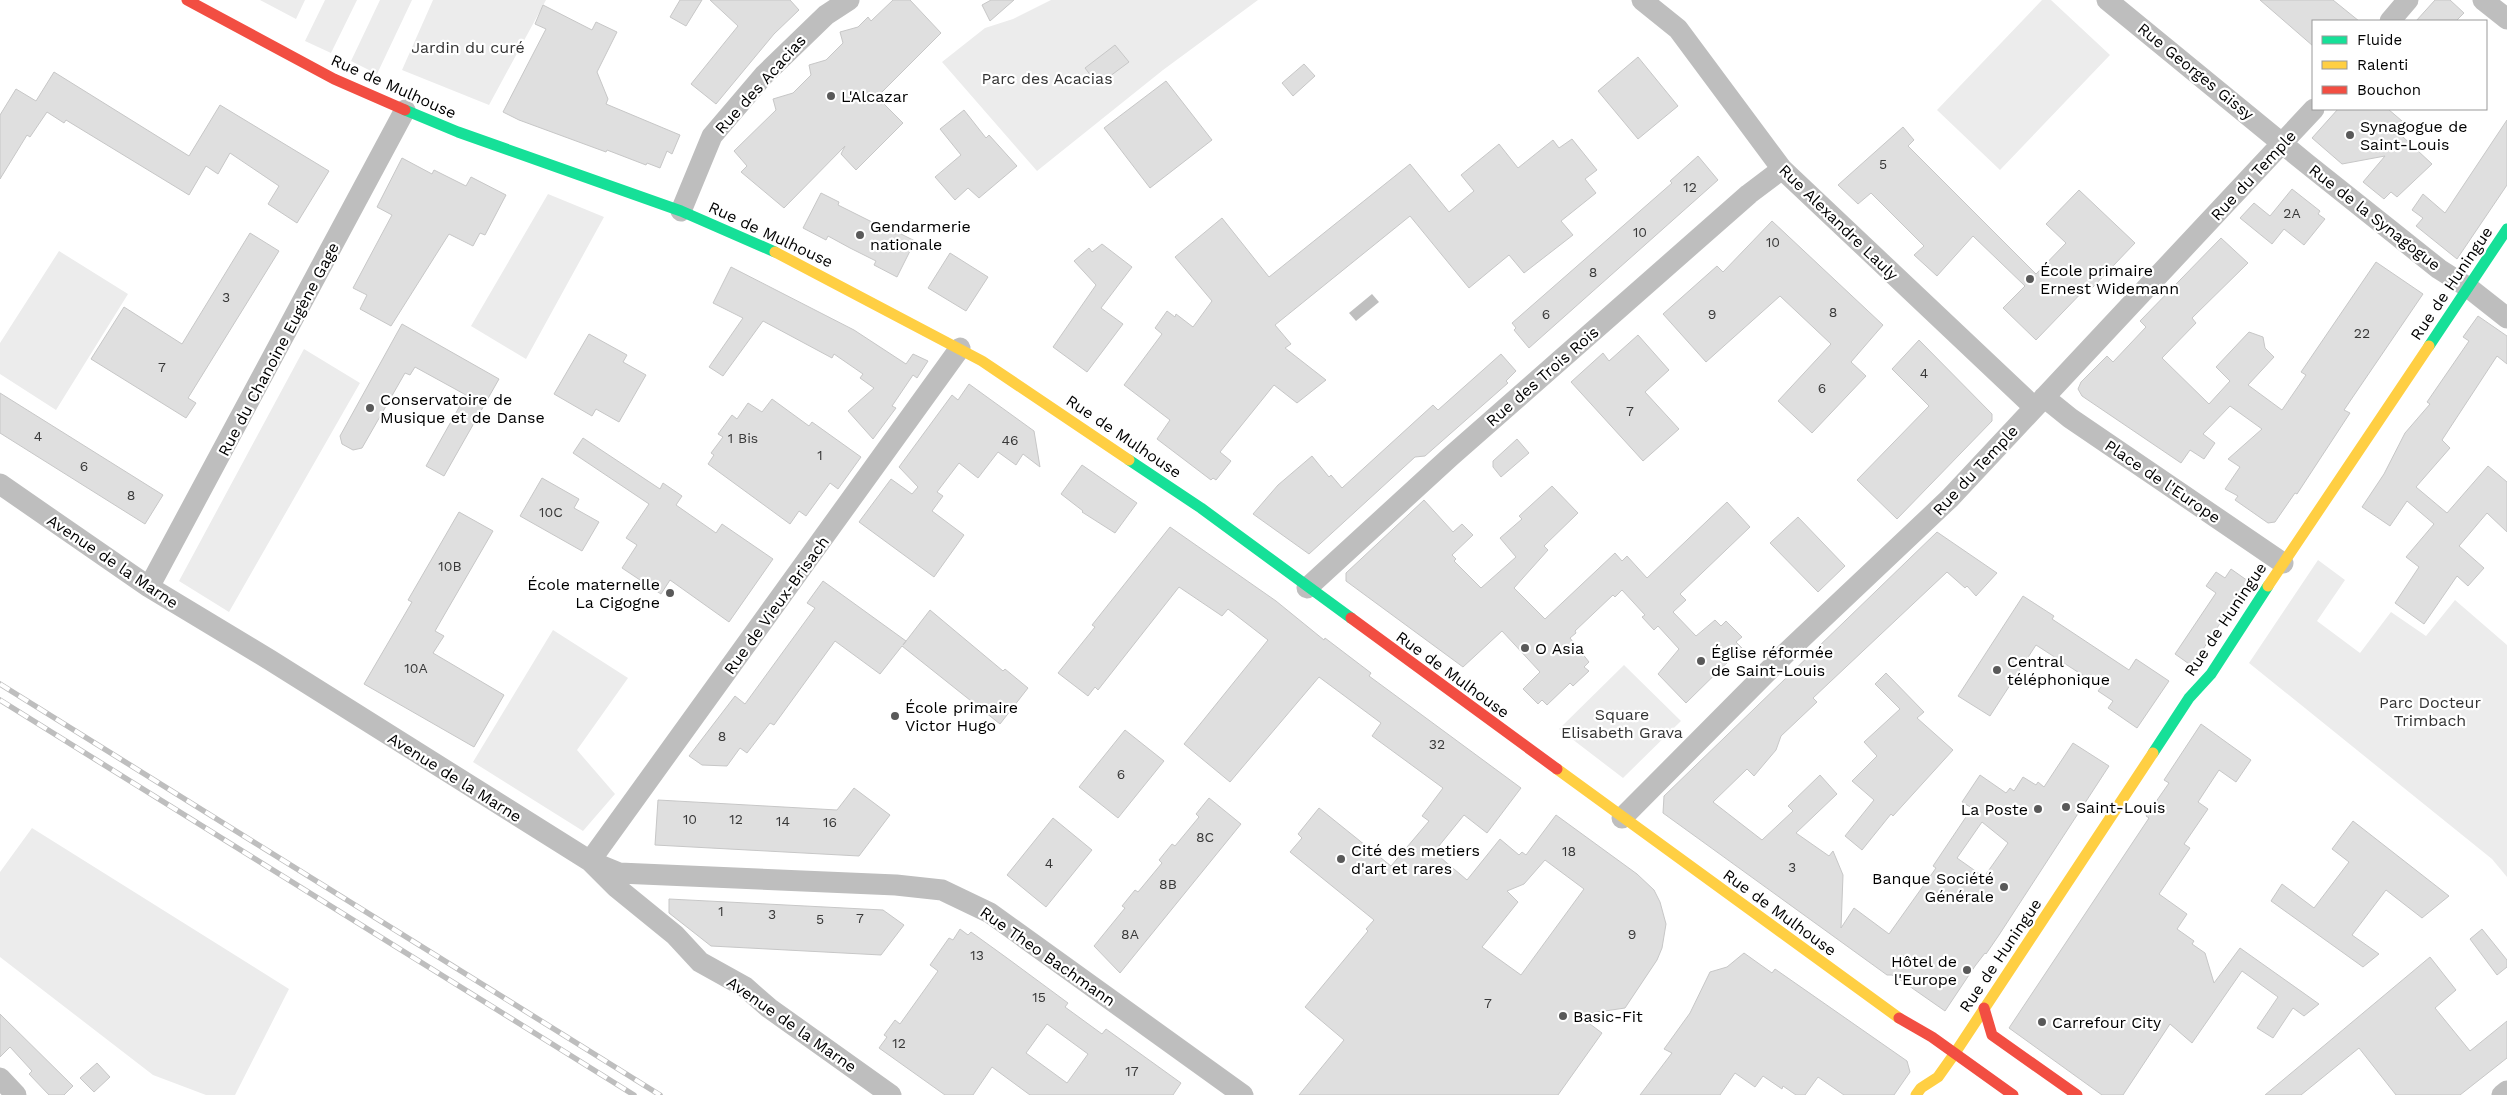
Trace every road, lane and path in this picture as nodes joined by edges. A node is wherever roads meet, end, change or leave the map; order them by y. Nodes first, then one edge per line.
1 (187, 0) edge
2 (848, 0) edge
3 (1642, 0) edge
4 (2108, 0) edge
5 (2408, 0) edge
6 (2483, 0) edge
7 (820, 7) edge
8 (2507, 19) edge
9 (2391, 20) edge
10 (405, 110) junction
11 (2313, 110) edge
12 (2283, 144) junction
13 (1782, 169) junction
14 (681, 211) junction
15 (2507, 229) edge
16 (2469, 288) junction
17 (2507, 318) edge
18 (960, 348) junction
19 (2039, 402) junction
20 (0, 484) edge
21 (2283, 563) junction
22 (149, 587) junction
23 (1307, 588) junction
24 (1622, 818) junction
25 (590, 861) junction
26 (649, 874) junction
27 (644, 910) junction
28 (1984, 1008) junction
29 (1955, 1053) junction
30 (1938, 1077) junction
31 (0, 1078) edge
32 (2507, 1091) edge
33 (16, 1095) edge
34 (891, 1095) edge
35 (1243, 1095) edge
36 (1916, 1095) edge
37 (1939, 1095) edge
38 (2013, 1095) edge
39 (2077, 1095) edge
40 (2502, 1095) edge

1 - 10 main road, Rue de Mulhouse
2 - 7 street, Rue des Acacias
3 - 13 street, Rue Alexandre Lauly
4 - 12 street, Rue Georges Gissy
5 - 9 street
6 - 8 street
7 - 14 street, Rue des Acacias
10 - 14 main road, Rue de Mulhouse
10 - 22 street, Rue du Chanoine Eugène Gage
11 - 12 street, Rue du Temple
12 - 16 street, Rue de la Synagogue
12 - 19 street, Rue du Temple
13 - 19 street, Rue Alexandre Lauly
13 - 23 street, Rue des Trois Rois
14 - 18 main road, Rue de Mulhouse
15 - 16 main road, Rue de Huningue
16 - 17 street, Rue de la Synagogue
16 - 21 main road, Rue de Huningue
18 - 23 main road, Rue de Mulhouse
18 - 25 street, Rue de Vieux-Brisach
19 - 21 street, Place de l'Europe
19 - 24 street, Rue du Temple
20 - 22 street, Avenue de la Marne
21 - 28 main road, Rue de Huningue
22 - 25 street, Avenue de la Marne
23 - 24 main road, Rue de Mulhouse
24 - 29 main road, Rue de Mulhouse
25 - 26 street, Rue Theo Bachmann
25 - 27 street, Avenue de la Marne
26 - 27 street
26 - 35 street, Rue Theo Bachmann
27 - 34 street, Avenue de la Marne
28 - 29 main road, Rue de Huningue
28 - 39 main road
29 - 30 main road, Rue de Huningue
29 - 38 main road, Rue de Mulhouse
30 - 36 main road, Rue de Huningue
30 - 37 main road
31 - 33 street
32 - 40 street

